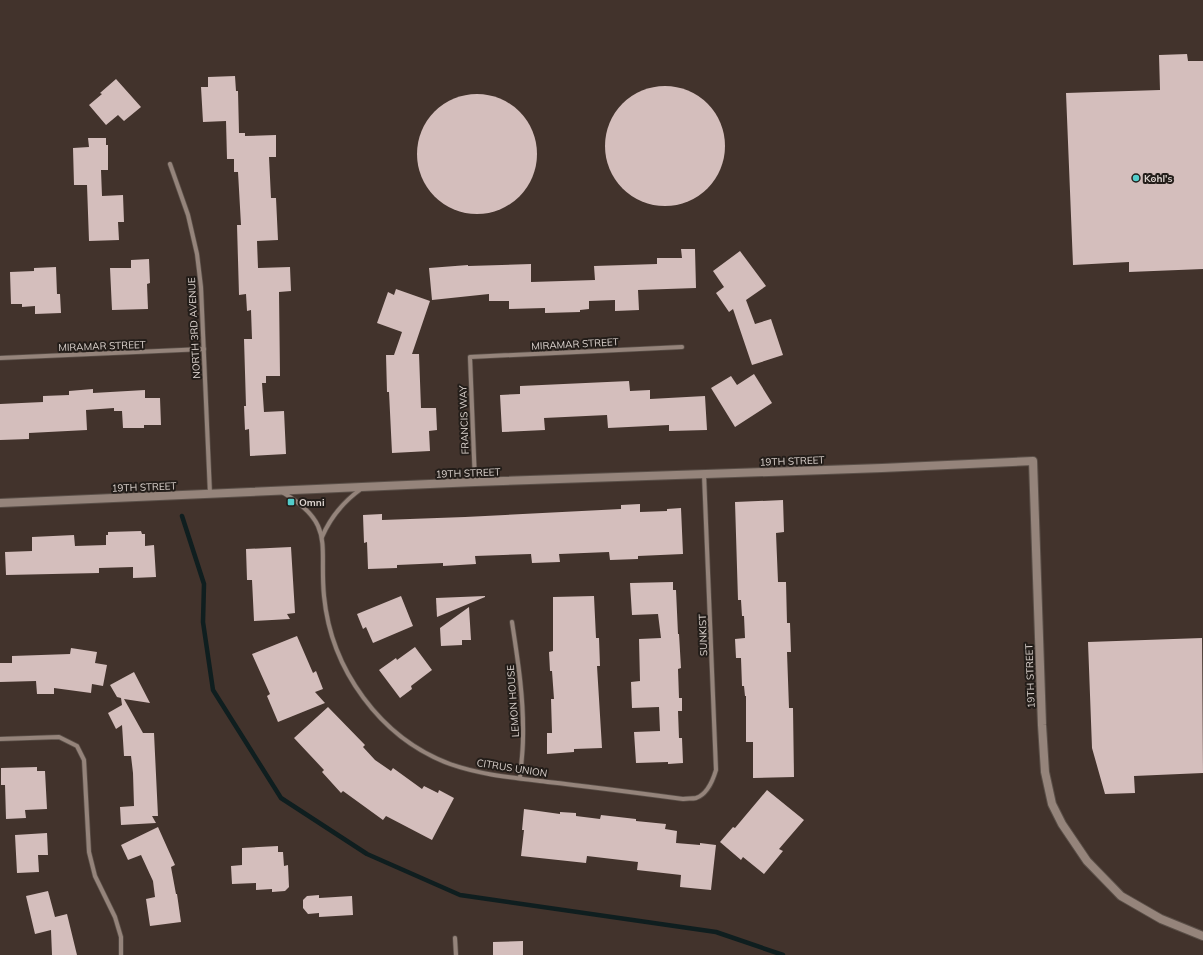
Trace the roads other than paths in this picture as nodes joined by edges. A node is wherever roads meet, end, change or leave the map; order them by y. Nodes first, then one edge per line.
1 (170, 164) dead end
2 (682, 347) dead end
3 (204, 350) junction
4 (470, 356) joint
5 (0, 358) edge
6 (704, 474) junction
7 (475, 482) junction
8 (363, 488) junction
9 (280, 491) junction
10 (210, 494) junction
11 (0, 502) edge
12 (322, 538) junction
13 (512, 622) dead end
14 (0, 739) edge
15 (520, 778) junction
16 (705, 792) joint
17 (1203, 936) edge
18 (455, 938) dead end
19 (122, 955) edge
20 (456, 955) edge

1 - 3 street, NORTH 3RD AVENUE
2 - 4 street, MIRAMAR STREET
3 - 5 street, MIRAMAR STREET
3 - 10 street, NORTH 3RD AVENUE
4 - 7 street, FRANCIS WAY
6 - 7 main road, 19TH STREET
6 - 16 street, SUNKIST
6 - 17 main road, 19TH STREET
7 - 8 main road, 19TH STREET
8 - 9 main road, 19TH STREET
8 - 12 street, CITRUS UNION
9 - 10 main road, 19TH STREET
9 - 12 street, CITRUS UNION
10 - 11 main road, 19TH STREET
12 - 15 street, CITRUS UNION
13 - 15 street, LEMON HOUSE
14 - 19 street
15 - 16 street, CITRUS UNION
18 - 20 street

